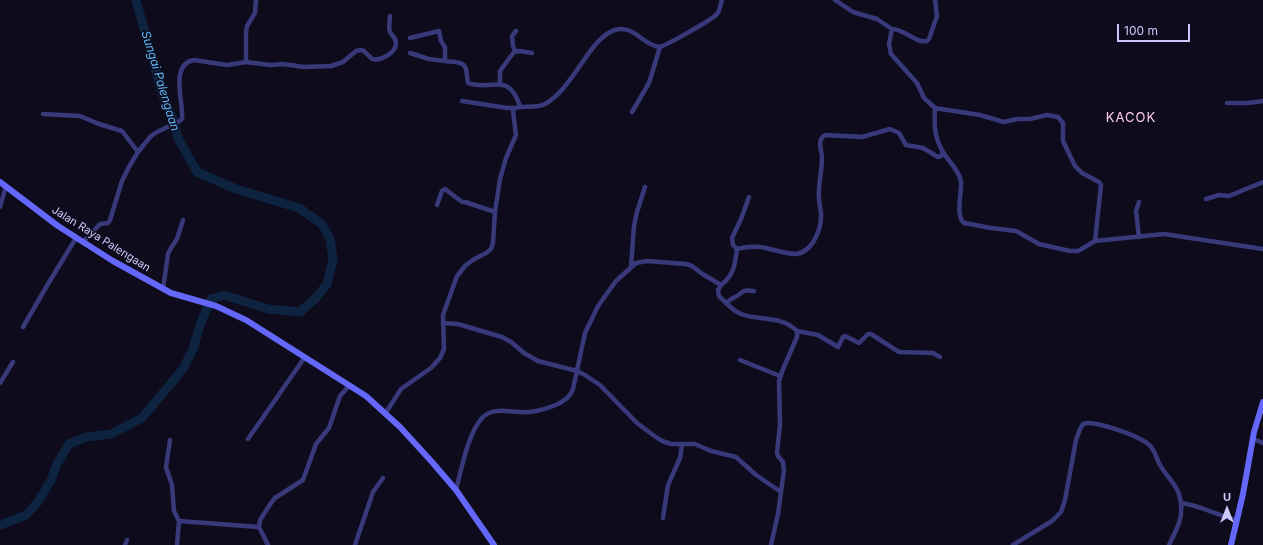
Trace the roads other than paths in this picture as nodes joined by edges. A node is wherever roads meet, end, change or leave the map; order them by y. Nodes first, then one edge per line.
1 (256, 0) edge
2 (722, 0) edge
3 (835, 0) edge
4 (935, 0) edge
5 (390, 16) dead end
6 (892, 29) junction
7 (516, 31) dead end
8 (410, 38) dead end
9 (660, 47) junction
10 (515, 51) junction
11 (410, 53) dead end
12 (532, 53) dead end
13 (445, 61) junction
14 (246, 62) junction
15 (500, 84) junction
16 (462, 101) dead end
17 (1263, 101) edge
18 (1227, 103) dead end
19 (517, 107) junction
20 (935, 108) junction
21 (632, 112) dead end
22 (43, 114) dead end
23 (138, 152) junction
24 (943, 152) junction
25 (0, 182) edge
26 (1263, 182) edge
27 (6, 186) junction
28 (645, 187) dead end
29 (749, 197) dead end
30 (1206, 199) dead end
31 (1139, 202) dead end
32 (437, 205) dead end
33 (0, 207) edge
34 (495, 212) junction
35 (184, 220) dead end
36 (1139, 237) junction
37 (76, 238) junction
38 (1095, 240) junction
39 (83, 242) junction
40 (737, 249) junction
41 (1263, 249) edge
42 (631, 266) junction
43 (721, 285) junction
44 (163, 289) junction
45 (754, 291) dead end
46 (726, 303) junction
47 (443, 323) junction
48 (23, 327) dead end
49 (797, 331) junction
50 (305, 357) junction
51 (940, 357) dead end
52 (740, 360) dead end
53 (13, 362) dead end
54 (577, 371) junction
55 (780, 376) junction
56 (0, 383) edge
57 (349, 386) junction
58 (1263, 402) edge
59 (385, 414) junction
60 (248, 439) dead end
61 (1253, 439) junction
62 (170, 440) dead end
63 (1263, 443) edge
64 (682, 445) junction
65 (383, 478) dead end
66 (456, 490) junction
67 (781, 492) junction
68 (1181, 504) junction
69 (663, 518) dead end
70 (1237, 520) junction
71 (179, 521) junction
72 (259, 527) junction
73 (128, 540) dead end
74 (125, 545) edge
75 (177, 545) edge
76 (268, 545) edge
77 (355, 545) edge
78 (494, 545) edge
79 (771, 545) edge
80 (1013, 545) edge
81 (1169, 545) edge
82 (1231, 545) edge

1 - 14 street
2 - 9 street
3 - 6 street
4 - 6 street
5 - 14 street
6 - 20 street
7 - 10 street
8 - 13 street
9 - 19 street
9 - 21 street
10 - 12 street
10 - 15 street
11 - 13 street
13 - 15 street
14 - 23 street
15 - 19 street
16 - 19 street
17 - 18 street
19 - 34 street
20 - 24 street
20 - 38 street
22 - 23 street
23 - 39 street
24 - 38 street
24 - 40 street
25 - 27 street, Jalan Raya Palengaan
26 - 30 street
27 - 33 street
27 - 37 street, Jalan Raya Palengaan
28 - 42 street
29 - 40 street
31 - 36 street
32 - 34 street
34 - 47 street
35 - 44 street
36 - 38 street
36 - 41 street
37 - 39 street, Jalan Raya Palengaan
37 - 48 street
39 - 44 street, Jalan Raya Palengaan
40 - 43 street
42 - 43 street
42 - 54 street
43 - 46 street
44 - 50 street, Jalan Raya Palengaan
45 - 46 street
46 - 49 street
47 - 54 street
47 - 59 street
49 - 51 street
49 - 55 street
50 - 57 street, Jalan Raya Palengaan
50 - 60 street
52 - 55 street
53 - 56 street
54 - 64 street
54 - 66 street
55 - 67 street
57 - 59 street, Jalan Raya Palengaan
57 - 72 street
58 - 61 street
59 - 66 street, Jalan Raya Palengaan
61 - 63 street
61 - 70 street
62 - 71 street
64 - 67 street
64 - 69 street
65 - 77 street
66 - 78 street, Jalan Raya Palengaan
67 - 79 street
68 - 70 street
68 - 80 street
68 - 81 street
70 - 82 street
71 - 72 street
71 - 75 street
72 - 76 street
73 - 74 street

